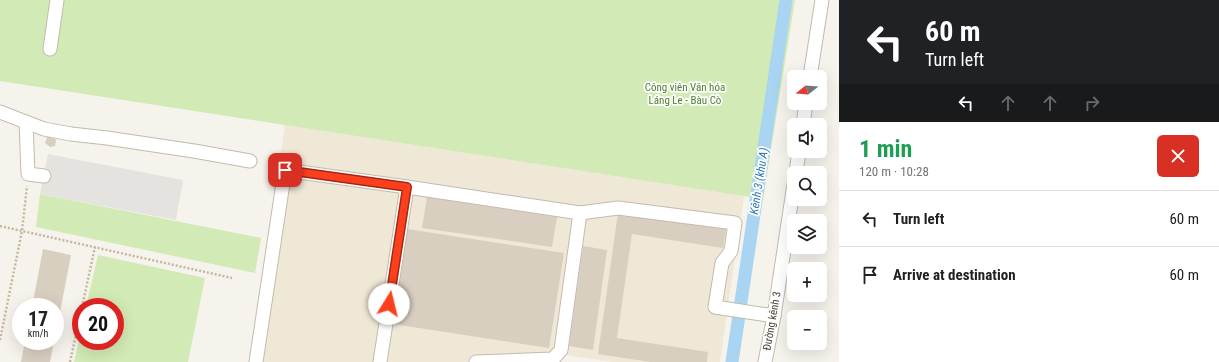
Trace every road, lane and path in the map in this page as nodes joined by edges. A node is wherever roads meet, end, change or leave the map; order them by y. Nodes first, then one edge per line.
1 (57, 0) edge
2 (822, 0) edge
3 (50, 49) dead end
4 (811, 70) edge
5 (0, 112) edge
6 (26, 122) junction
7 (250, 161) dead end
8 (28, 174) junction
9 (44, 176) dead end
10 (407, 187) junction
11 (791, 206) edge
12 (580, 213) junction
13 (0, 226) edge
14 (22, 231) junction
15 (95, 247) junction
16 (232, 278) dead end
17 (84, 298) edge
18 (774, 316) junction
19 (0, 340) edge
20 (73, 350) edge
21 (70, 362) edge
22 (256, 362) edge
23 (380, 362) edge
24 (476, 362) edge
25 (765, 362) edge

1 - 3 street
2 - 4 street
5 - 6 street
6 - 7 street
6 - 8 street
8 - 9 street
8 - 14 path
10 - 12 street
10 - 22 street
10 - 23 street
11 - 18 street, Đường kênh 3
12 - 18 street
12 - 24 street
13 - 14 path
14 - 15 path
14 - 19 path
15 - 16 path
15 - 17 path
18 - 25 street, Đường kênh 3
20 - 21 path

